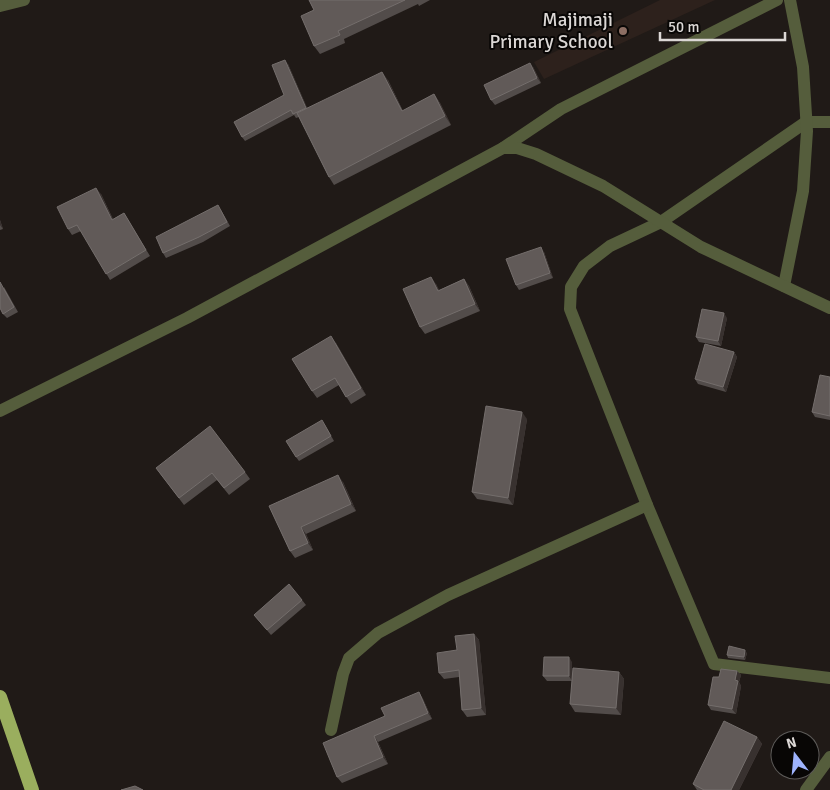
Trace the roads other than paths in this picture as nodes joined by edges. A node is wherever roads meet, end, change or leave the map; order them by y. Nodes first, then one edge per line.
1 (24, 0) edge
2 (777, 0) edge
3 (790, 0) edge
4 (758, 4) edge
5 (0, 6) edge
6 (806, 122) junction
7 (830, 122) edge
8 (503, 148) junction
9 (660, 222) junction
10 (784, 286) junction
11 (830, 308) edge
12 (0, 411) edge
13 (647, 504) junction
14 (830, 678) edge
15 (0, 696) edge
16 (331, 730) dead end
17 (830, 757) edge
18 (32, 790) edge
19 (806, 790) edge

1 - 5 street
2 - 4 street
3 - 6 street
4 - 8 street
6 - 7 street
6 - 9 street
6 - 10 street
8 - 9 street
8 - 12 street
9 - 10 street
9 - 13 street
10 - 11 street
13 - 14 street
13 - 16 street
15 - 18 highway
17 - 19 street

